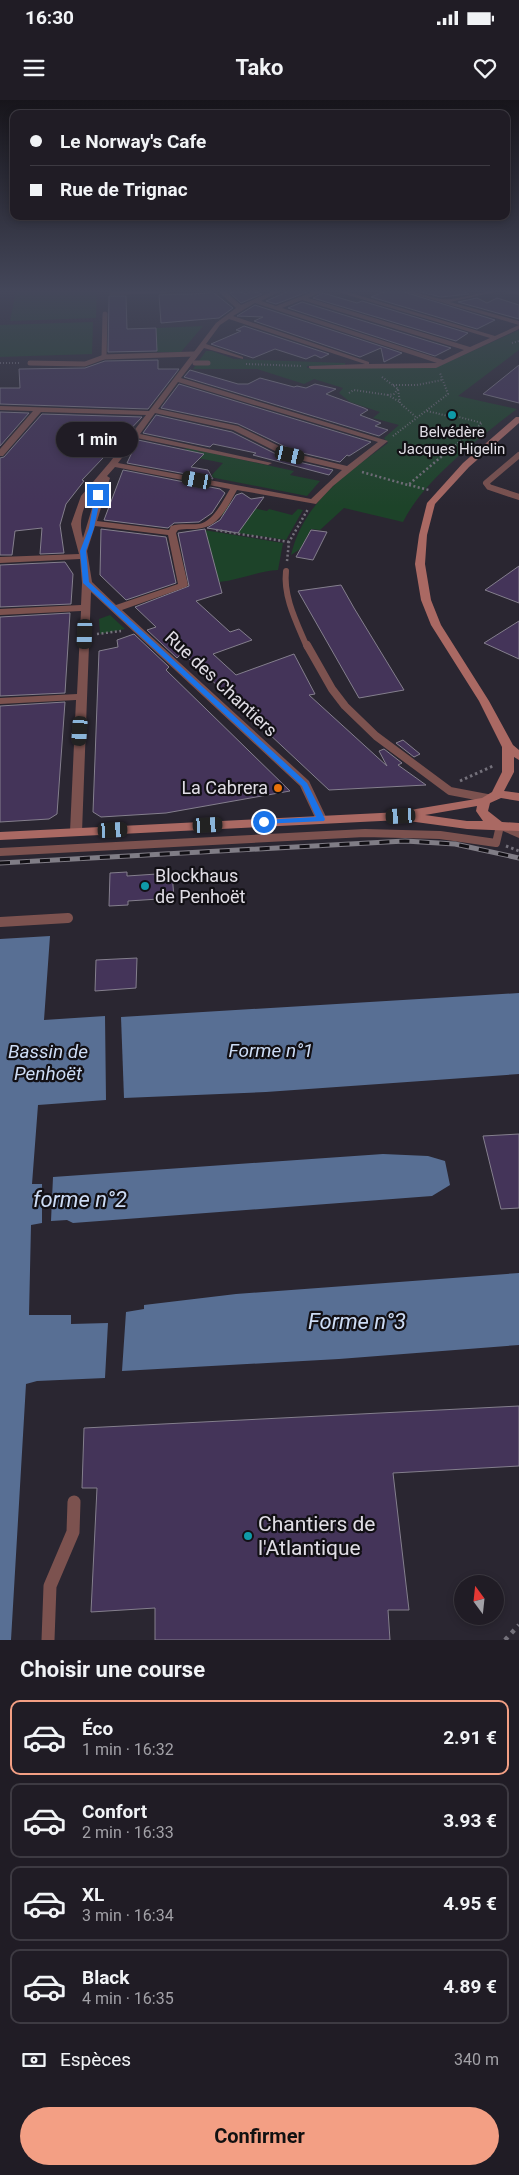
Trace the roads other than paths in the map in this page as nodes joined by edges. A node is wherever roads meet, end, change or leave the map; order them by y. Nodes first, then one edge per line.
1 (30, 363) road end
2 (88, 363) edge
3 (188, 363) edge
4 (195, 363) dead end
5 (208, 363) dead end
6 (366, 363) edge
7 (445, 363) edge
8 (311, 367) road end
9 (378, 367) junction
10 (176, 379) junction
11 (0, 408) edge
12 (39, 409) junction
13 (153, 411) junction
14 (519, 419) edge
15 (135, 435) junction
16 (0, 454) edge
17 (519, 455) edge
18 (268, 463) dead end
19 (113, 464) junction
20 (348, 469) junction
21 (235, 488) junction
22 (519, 497) edge
23 (92, 523) junction
24 (172, 533) junction
25 (83, 553) junction
26 (0, 560) edge
27 (286, 571) road end
28 (86, 583) junction
29 (86, 608) junction
30 (114, 609) junction
31 (0, 612) edge
32 (83, 697) junction
33 (0, 702) edge
34 (508, 747) junction
35 (519, 756) edge
36 (519, 797) edge
37 (490, 798) junction
38 (401, 816) junction
39 (321, 819) junction
40 (506, 827) edge
41 (76, 832) junction
42 (519, 834) edge
43 (0, 836) edge
44 (0, 852) edge
45 (68, 918) dead end
46 (0, 922) edge
47 (74, 1502) dead end
48 (48, 1640) edge

1 - 2 lane
3 - 10 street
4 - 5 lane
6 - 9 street
7 - 9 street
8 - 9 street
10 - 13 street
10 - 20 street
11 - 12 street
12 - 13 street
12 - 16 street
13 - 15 street
13 - 20 street
14 - 34 main road
15 - 18 street
15 - 19 street
17 - 22 lane
19 - 21 street
19 - 23 street
19 - 25 street
20 - 21 street
21 - 24 street
23 - 24 street
23 - 25 street
24 - 30 street
25 - 26 street
25 - 28 street
27 - 37 lane
28 - 29 street
28 - 30 street, Rue des Chantiers
29 - 31 street
29 - 32 street
30 - 39 street, Rue des Chantiers
32 - 33 street
32 - 41 street
34 - 35 main road
34 - 37 main road
36 - 37 main road
37 - 38 main road
37 - 40 main road
38 - 39 main road
38 - 40 main road
39 - 41 main road
40 - 42 street
40 - 44 lane
41 - 43 main road
45 - 46 lane
47 - 48 lane

